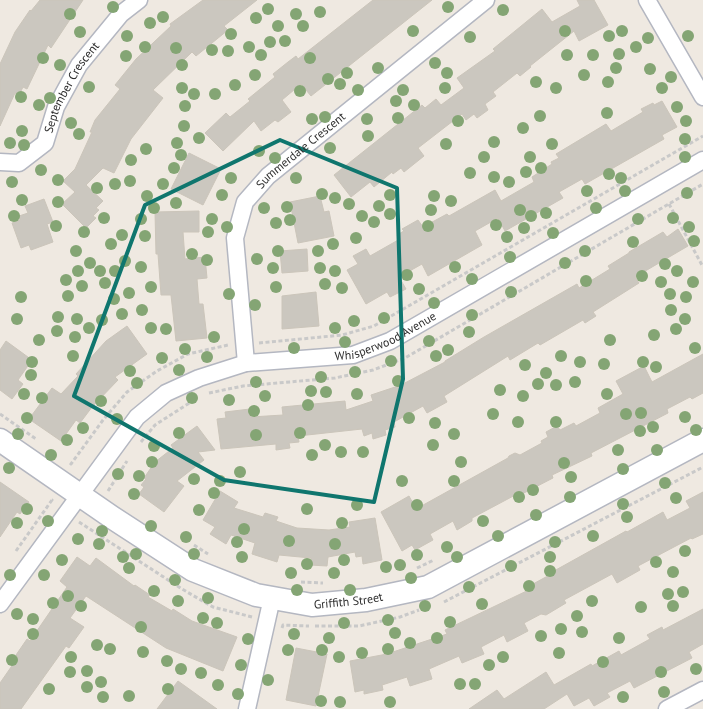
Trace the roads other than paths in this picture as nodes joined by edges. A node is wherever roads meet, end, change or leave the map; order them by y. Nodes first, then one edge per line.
1 (139, 0) edge
2 (486, 0) edge
3 (647, 0) edge
4 (703, 97) edge
5 (703, 160) edge
6 (0, 162) edge
7 (246, 363) junction
8 (0, 440) edge
9 (703, 440) edge
10 (79, 495) junction
11 (272, 598) junction
12 (0, 604) edge
13 (703, 690) edge
14 (247, 709) edge
15 (667, 709) edge

1 - 6 street, September Crescent
2 - 7 street, Summerdale Crescent
3 - 4 street
5 - 7 street, Whisperwood Avenue
7 - 10 street, Whisperwood Avenue
8 - 10 street, Griffith Street
9 - 11 street, Griffith Street
10 - 11 street, Griffith Street
10 - 12 street, Whisperwood Avenue
11 - 14 street
13 - 15 street

